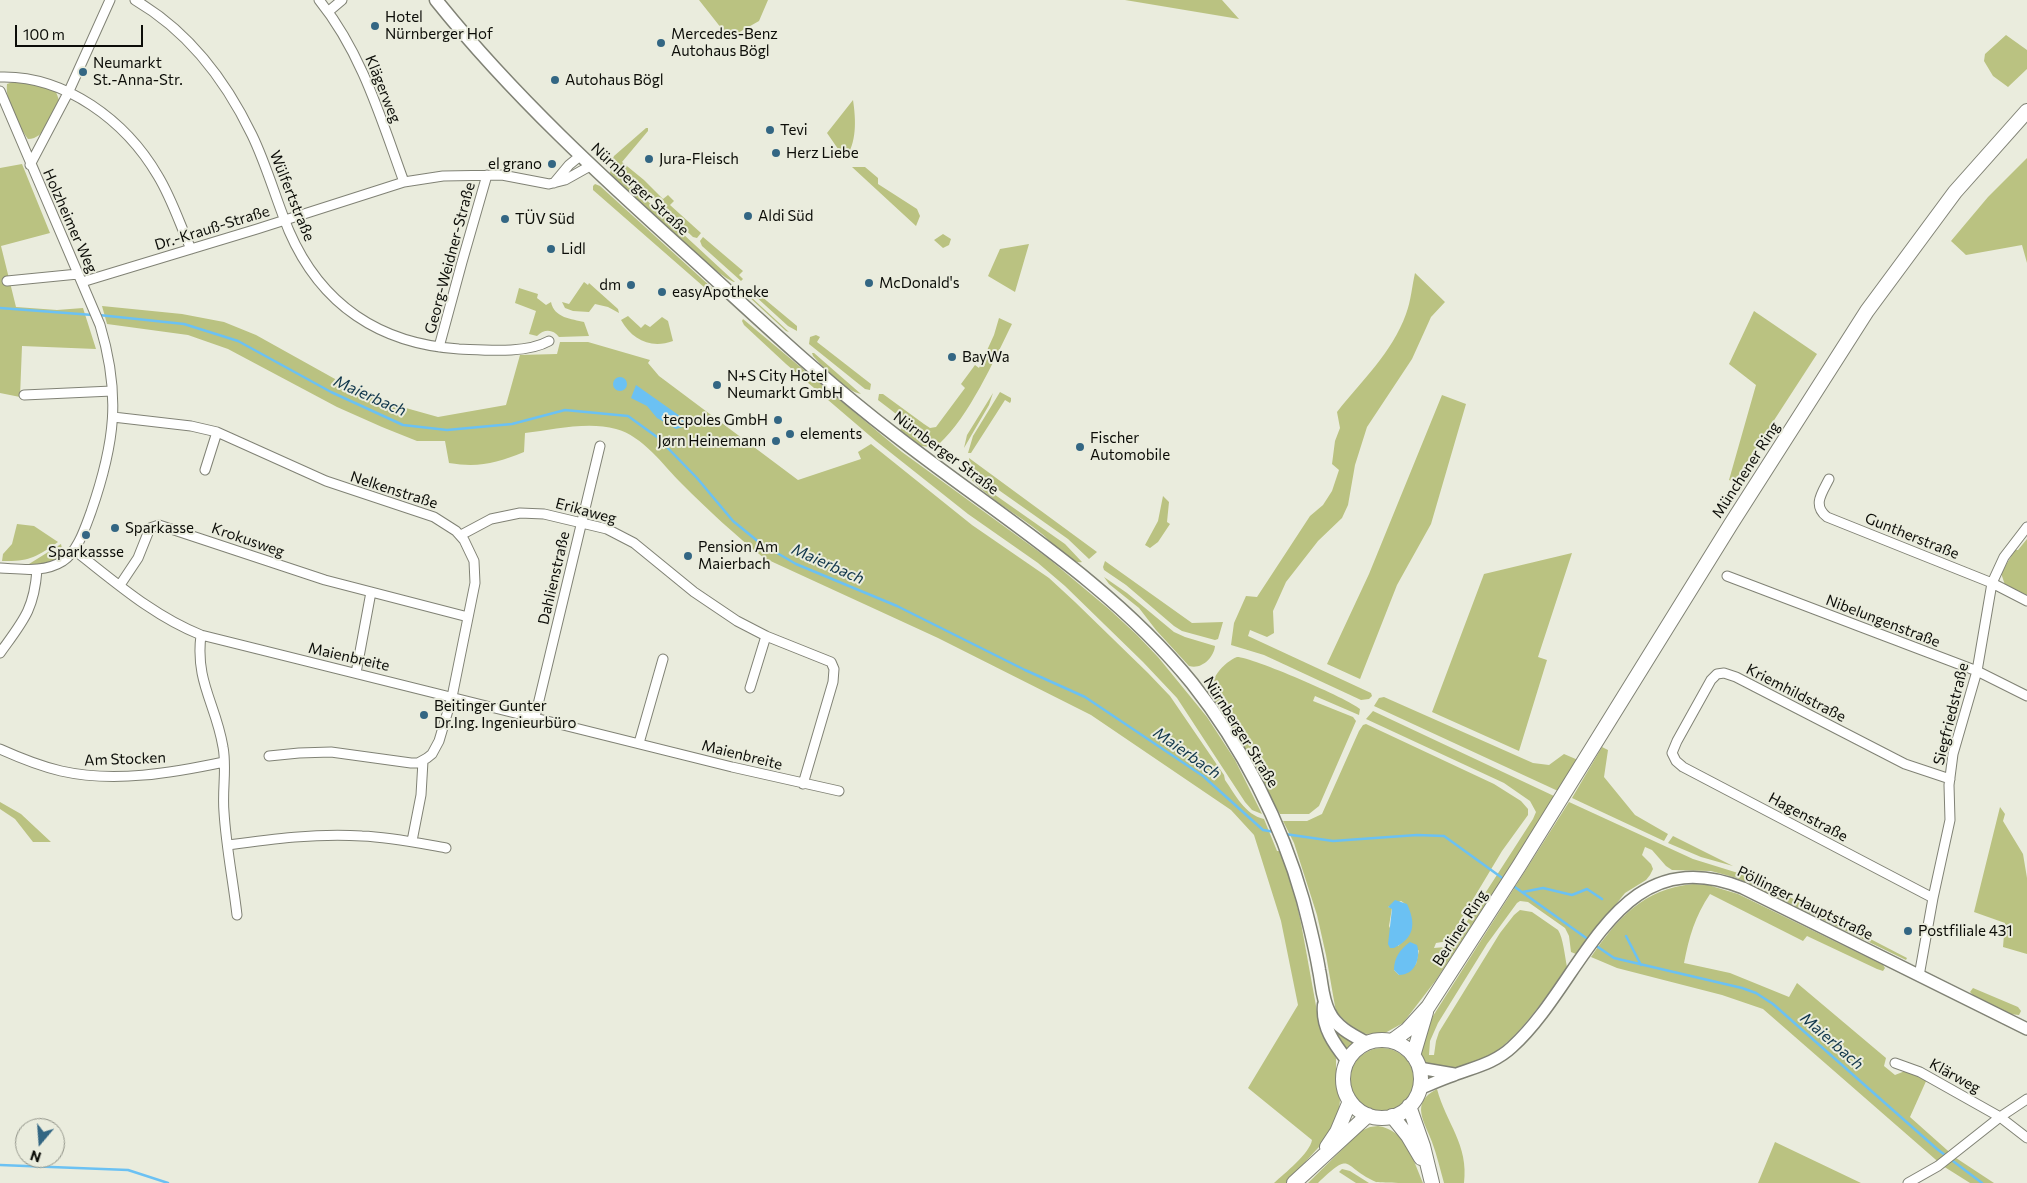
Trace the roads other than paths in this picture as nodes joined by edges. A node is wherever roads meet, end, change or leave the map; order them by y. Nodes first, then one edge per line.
1 (110, 0) edge
2 (135, 0) edge
3 (319, 0) edge
4 (342, 0) edge
5 (436, 0) edge
6 (328, 11) junction
7 (0, 77) edge
8 (0, 91) edge
9 (69, 91) junction
10 (2027, 111) edge
11 (580, 156) junction
12 (30, 165) junction
13 (590, 166) junction
14 (487, 175) junction
15 (404, 182) junction
16 (554, 183) junction
17 (285, 220) junction
18 (191, 249) junction
19 (78, 274) junction
20 (7, 281) dead end
21 (82, 282) junction
22 (548, 341) dead end
23 (439, 347) junction
24 (112, 391) junction
25 (24, 395) dead end
26 (113, 417) junction
27 (217, 432) junction
28 (600, 446) dead end
29 (205, 470) dead end
30 (1829, 479) dead end
31 (581, 523) junction
32 (2027, 527) edge
33 (461, 535) junction
34 (74, 550) junction
35 (0, 568) edge
36 (37, 570) junction
37 (1727, 576) dead end
38 (1992, 583) junction
39 (120, 585) junction
40 (372, 592) junction
41 (2027, 600) edge
42 (468, 617) junction
43 (201, 635) junction
44 (766, 636) junction
45 (0, 653) edge
46 (663, 659) dead end
47 (1977, 671) junction
48 (356, 672) junction
49 (750, 688) dead end
50 (2027, 696) edge
51 (452, 697) junction
52 (535, 717) junction
53 (639, 743) junction
54 (0, 749) edge
55 (269, 756) dead end
56 (1673, 758) joint
57 (423, 761) junction
58 (224, 762) junction
59 (1950, 779) junction
60 (803, 784) junction
61 (839, 792) dead end
62 (412, 842) junction
63 (228, 846) junction
64 (446, 848) dead end
65 (1519, 866) joint
66 (1933, 898) junction
67 (237, 914) dead end
68 (1919, 976) junction
69 (1324, 1000) junction
70 (1428, 1007) junction
71 (2027, 1029) edge
72 (1392, 1041) junction
73 (1367, 1043) junction
74 (1347, 1060) junction
75 (1416, 1062) junction
76 (1895, 1063) dead end
77 (1455, 1074) junction
78 (1419, 1089) junction
79 (2027, 1099) edge
80 (1350, 1101) junction
81 (1409, 1106) junction
82 (1368, 1115) junction
83 (1392, 1116) junction
84 (2000, 1117) junction
85 (2027, 1138) edge
86 (1319, 1159) junction
87 (1430, 1177) edge
88 (1294, 1183) edge
89 (1908, 1183) edge

1 - 9 street
2 - 17 street, Wülfertstraße
3 - 6 street, Klägerweg
4 - 6 street
5 - 11 main road, Nürnberger Straße
6 - 15 street, Klägerweg
7 - 9 street
8 - 12 street, Holzheimer Weg
9 - 12 street
9 - 18 street
10 - 65 main road, Münchener Ring
11 - 13 main road, Nürnberger Straße
11 - 16 street
12 - 19 street, Holzheimer Weg
13 - 16 street, Dr.-Krauß-Straße
13 - 69 main road, Nürnberger Straße
14 - 15 street, Dr.-Krauß-Straße
14 - 16 street, Dr.-Krauß-Straße
14 - 23 street, Georg-Weidner-Straße
15 - 17 street, Dr.-Krauß-Straße
17 - 18 street, Dr.-Krauß-Straße
17 - 23 street, Wülfertstraße
18 - 21 street, Dr.-Krauß-Straße
19 - 20 street
19 - 21 street, Holzheimer Weg
21 - 24 street, Holzheimer Weg
22 - 23 street, Wülfertstraße
24 - 25 street
24 - 26 street, Holzheimer Weg
26 - 27 street, Nelkenstraße
26 - 34 street, Holzheimer Weg
27 - 29 street
27 - 33 street, Nelkenstraße
28 - 31 street, Dahlienstraße
30 - 38 street, Guntherstraße
31 - 33 street, Erikaweg
31 - 44 street, Erikaweg
31 - 52 street, Dahlienstraße
32 - 38 street, Siegfriedstraße
33 - 42 street, Nelkenstraße
34 - 36 street
34 - 39 street, Maienbreite
35 - 36 street
36 - 45 street
37 - 47 street, Nibelungenstraße
38 - 41 street, Guntherstraße
38 - 47 street, Siegfriedstraße
39 - 40 street, Krokusweg
39 - 43 street, Maienbreite
40 - 42 street, Krokusweg
40 - 48 street
42 - 51 street, Nelkenstraße
43 - 48 street, Maienbreite
43 - 58 street
44 - 49 street
44 - 60 street, Erikaweg
46 - 53 street
47 - 50 street, Nibelungenstraße
47 - 59 street, Siegfriedstraße
48 - 51 street, Maienbreite
51 - 52 street, Maienbreite
51 - 57 street
52 - 53 street, Maienbreite
53 - 60 street, Maienbreite
54 - 58 street, Am Stocken
55 - 57 street
56 - 59 street, Kriemhildstraße
56 - 66 street, Hagenstraße
57 - 62 street
58 - 63 street
59 - 66 street, Siegfriedstraße
60 - 61 street, Maienbreite
62 - 63 street
62 - 64 street
63 - 67 street
65 - 70 main road, Berliner Ring
66 - 68 street, Siegfriedstraße
68 - 71 street, Pöllinger Hauptstraße
68 - 77 street, Pöllinger Hauptstraße
69 - 73 main road, Nürnberger Straße
69 - 74 main road, Nürnberger Straße
70 - 72 main road, Berliner Ring
70 - 75 main road, Berliner Ring
72 - 73 main road
72 - 75 main road
73 - 74 main road
74 - 80 main road
75 - 77 street, Pöllinger Hauptstraße
75 - 78 main road, Berliner Ring
76 - 84 street, Klärweg
77 - 78 street, Pöllinger Hauptstraße
78 - 81 main road
79 - 84 street
80 - 82 main road
80 - 86 main road
81 - 83 main road
81 - 87 main road
82 - 83 main road
82 - 86 main road
83 - 87 main road
84 - 85 street, Klärweg
84 - 89 street
86 - 88 main road

